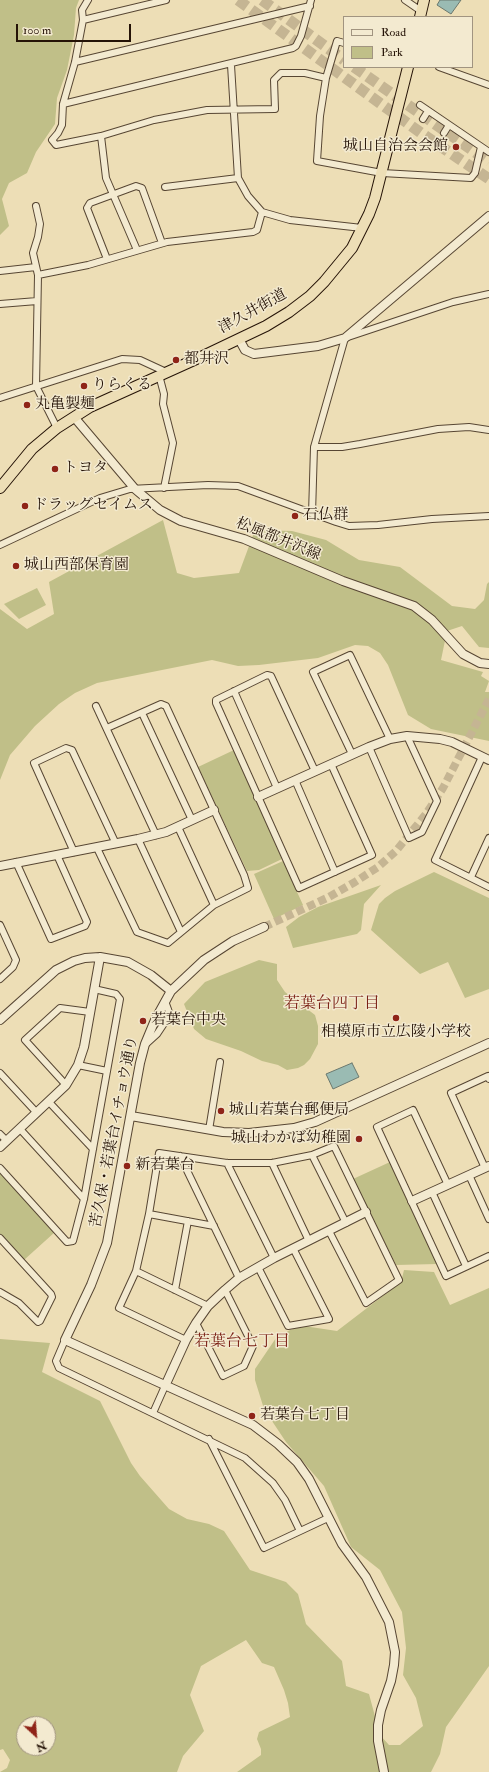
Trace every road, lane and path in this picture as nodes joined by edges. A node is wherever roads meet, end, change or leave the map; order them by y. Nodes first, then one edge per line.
1 (88, 0) edge
2 (166, 0) edge
3 (405, 0) edge
4 (424, 0) edge
5 (310, 3) edge
6 (421, 14) edge
7 (83, 20) junction
8 (343, 42) edge
9 (75, 62) junction
10 (231, 65) junction
11 (408, 68) edge
12 (441, 68) edge
13 (326, 78) junction
14 (489, 85) edge
15 (63, 104) junction
16 (420, 106) dead end
17 (234, 110) junction
18 (428, 111) junction
19 (423, 119) dead end
20 (449, 125) junction
21 (444, 133) dead end
22 (101, 136) junction
23 (481, 147) junction
24 (489, 152) edge
25 (382, 173) junction
26 (238, 178) junction
27 (165, 187) dead end
28 (112, 194) junction
29 (36, 206) dead end
30 (262, 212) junction
31 (489, 216) edge
32 (362, 228) junction
33 (162, 243) junction
34 (137, 250) junction
35 (108, 259) junction
36 (36, 267) junction
37 (0, 271) edge
38 (38, 275) junction
39 (489, 294) edge
40 (37, 301) junction
41 (0, 304) edge
42 (346, 338) junction
43 (239, 339) junction
44 (163, 374) junction
45 (36, 386) junction
46 (0, 398) edge
47 (74, 417) junction
48 (57, 428) junction
49 (489, 430) edge
50 (314, 447) junction
51 (0, 488) edge
52 (164, 488) junction
53 (135, 489) junction
54 (312, 514) junction
55 (489, 516) edge
56 (0, 545) edge
57 (489, 664) edge
58 (234, 691) junction
59 (96, 706) dead end
60 (142, 712) junction
61 (107, 728) junction
62 (407, 736) junction
63 (390, 739) junction
64 (369, 746) junction
65 (352, 754) junction
66 (486, 758) edge
67 (331, 764) junction
68 (315, 771) junction
69 (295, 780) junction
70 (277, 788) junction
71 (258, 797) junction
72 (214, 810) junction
73 (192, 820) junction
74 (178, 827) junction
75 (156, 835) junction
76 (489, 838) edge
77 (138, 839) junction
78 (116, 844) junction
79 (97, 848) junction
80 (74, 852) junction
81 (57, 855) junction
82 (16, 862) junction
83 (0, 866) edge
84 (335, 872) junction
85 (471, 877) junction
86 (489, 887) edge
87 (214, 905) junction
88 (0, 925) edge
89 (264, 927) tunnel mouth
90 (181, 932) junction
91 (100, 957) junction
92 (0, 979) edge
93 (94, 989) junction
94 (171, 991) junction
95 (90, 1012) junction
96 (0, 1020) edge
97 (489, 1043) edge
98 (220, 1062) dead end
99 (78, 1065) junction
100 (107, 1071) junction
101 (0, 1073) edge
102 (489, 1079) edge
103 (66, 1085) junction
104 (49, 1102) junction
105 (37, 1113) junction
106 (130, 1116) junction
107 (20, 1129) junction
108 (209, 1130) junction
109 (0, 1134) edge
110 (7, 1141) junction
111 (0, 1147) edge
112 (93, 1149) junction
113 (312, 1155) junction
114 (180, 1156) junction
115 (227, 1163) junction
116 (272, 1163) junction
117 (487, 1167) edge
118 (0, 1168) edge
119 (469, 1175) junction
120 (448, 1185) junction
121 (432, 1192) junction
122 (84, 1199) junction
123 (412, 1201) junction
124 (366, 1212) junction
125 (149, 1214) junction
126 (489, 1219) edge
127 (188, 1221) junction
128 (346, 1222) junction
129 (214, 1226) junction
130 (329, 1231) junction
131 (0, 1238) edge
132 (309, 1241) junction
133 (294, 1248) junction
134 (489, 1256) edge
135 (274, 1258) junction
136 (466, 1266) junction
137 (258, 1267) junction
138 (136, 1271) junction
139 (239, 1278) junction
140 (175, 1290) junction
141 (225, 1290) junction
142 (0, 1292) edge
143 (208, 1306) junction
144 (196, 1323) junction
145 (66, 1340) junction
146 (186, 1340) junction
147 (165, 1386) junction
148 (152, 1413) junction
149 (209, 1439) junction
150 (328, 1518) junction
151 (300, 1531) junction
152 (384, 1772) edge

1 - 7 street
2 - 7 street
3 - 6 street
4 - 6 highway
5 - 9 street
5 - 10 street
7 - 9 street
8 - 13 street
9 - 15 street
10 - 15 street
10 - 17 street
11 - 25 highway, 津久井街道
12 - 14 street
13 - 17 street
13 - 25 street
15 - 22 street
16 - 18 street
17 - 22 street
17 - 26 street
18 - 19 street
18 - 20 street
20 - 21 street
20 - 23 street
22 - 28 street
23 - 24 street
23 - 25 street
25 - 32 highway, 津久井街道
26 - 27 street
26 - 30 street
28 - 33 street
28 - 34 street
28 - 35 street
29 - 36 street
30 - 32 street
30 - 33 street
31 - 42 street
32 - 43 highway, 津久井街道
33 - 34 street
34 - 35 street
35 - 38 street
36 - 37 street
36 - 38 street
38 - 40 street
39 - 42 street
40 - 41 street
40 - 45 street
42 - 43 street
42 - 50 street
43 - 44 highway, 津久井街道
44 - 45 street
44 - 47 highway, 津久井街道
44 - 52 street
45 - 46 street
45 - 48 street
47 - 48 highway, 津久井街道
47 - 53 street, 松風都井沢線
48 - 51 highway, 津久井街道
49 - 50 street
50 - 54 street
52 - 53 street
52 - 54 street
53 - 56 street
53 - 57 street, 松風都井沢線
54 - 55 street
58 - 68 street
58 - 70 street
58 - 71 street
59 - 61 street
60 - 61 street
60 - 72 street
60 - 73 street
61 - 75 street
62 - 63 street
62 - 64 street
62 - 66 street
63 - 64 street
63 - 65 street
64 - 65 street
65 - 67 street
66 - 85 street
67 - 68 street
67 - 84 street
68 - 69 street
69 - 70 street
69 - 84 street
70 - 71 street
71 - 84 street
72 - 73 street
72 - 87 street
73 - 74 street
74 - 75 street
74 - 87 street
75 - 77 street
76 - 85 street
77 - 78 street
77 - 90 street
78 - 79 street
78 - 80 street
79 - 80 street
79 - 90 street
80 - 81 street
81 - 82 street
81 - 82 street
82 - 83 street
85 - 86 street
87 - 90 street
88 - 92 street
89 - 94 street, 苦久保・若葉台イチョウ通り
91 - 93 street
91 - 94 street
91 - 96 street
93 - 95 street
93 - 100 street
94 - 106 street, 苦久保・若葉台イチョウ通り
95 - 99 street
95 - 103 street
97 - 108 street
98 - 108 street
99 - 100 street
99 - 103 street
100 - 112 street
101 - 105 street
102 - 117 street
103 - 104 street
104 - 105 street
104 - 112 street
105 - 107 street
106 - 108 street
106 - 145 street, 苦久保・若葉台イチョウ通り
107 - 110 street
107 - 122 street
109 - 110 street
110 - 111 street
112 - 122 street
113 - 116 street
113 - 124 street
113 - 128 street
114 - 115 street
114 - 125 street
114 - 129 street
115 - 116 street
115 - 135 street
116 - 132 street
117 - 119 street
118 - 122 street
119 - 120 street
119 - 126 street
120 - 121 street
120 - 123 street
121 - 123 street
121 - 136 street
123 - 136 street
124 - 128 street
124 - 130 street
125 - 127 street
125 - 138 street
127 - 129 street
127 - 140 street
128 - 130 street
129 - 139 street
130 - 132 street
131 - 142 street
132 - 133 street
133 - 135 street
133 - 137 street
134 - 136 street
135 - 137 street
137 - 139 street
138 - 140 street
138 - 146 street
139 - 141 street
140 - 143 street
141 - 143 street
141 - 144 street
143 - 144 street
144 - 146 street
145 - 147 street
145 - 148 street
146 - 147 street
147 - 148 street
147 - 150 street
148 - 149 street
149 - 151 street
149 - 151 street
150 - 151 street
150 - 152 street

